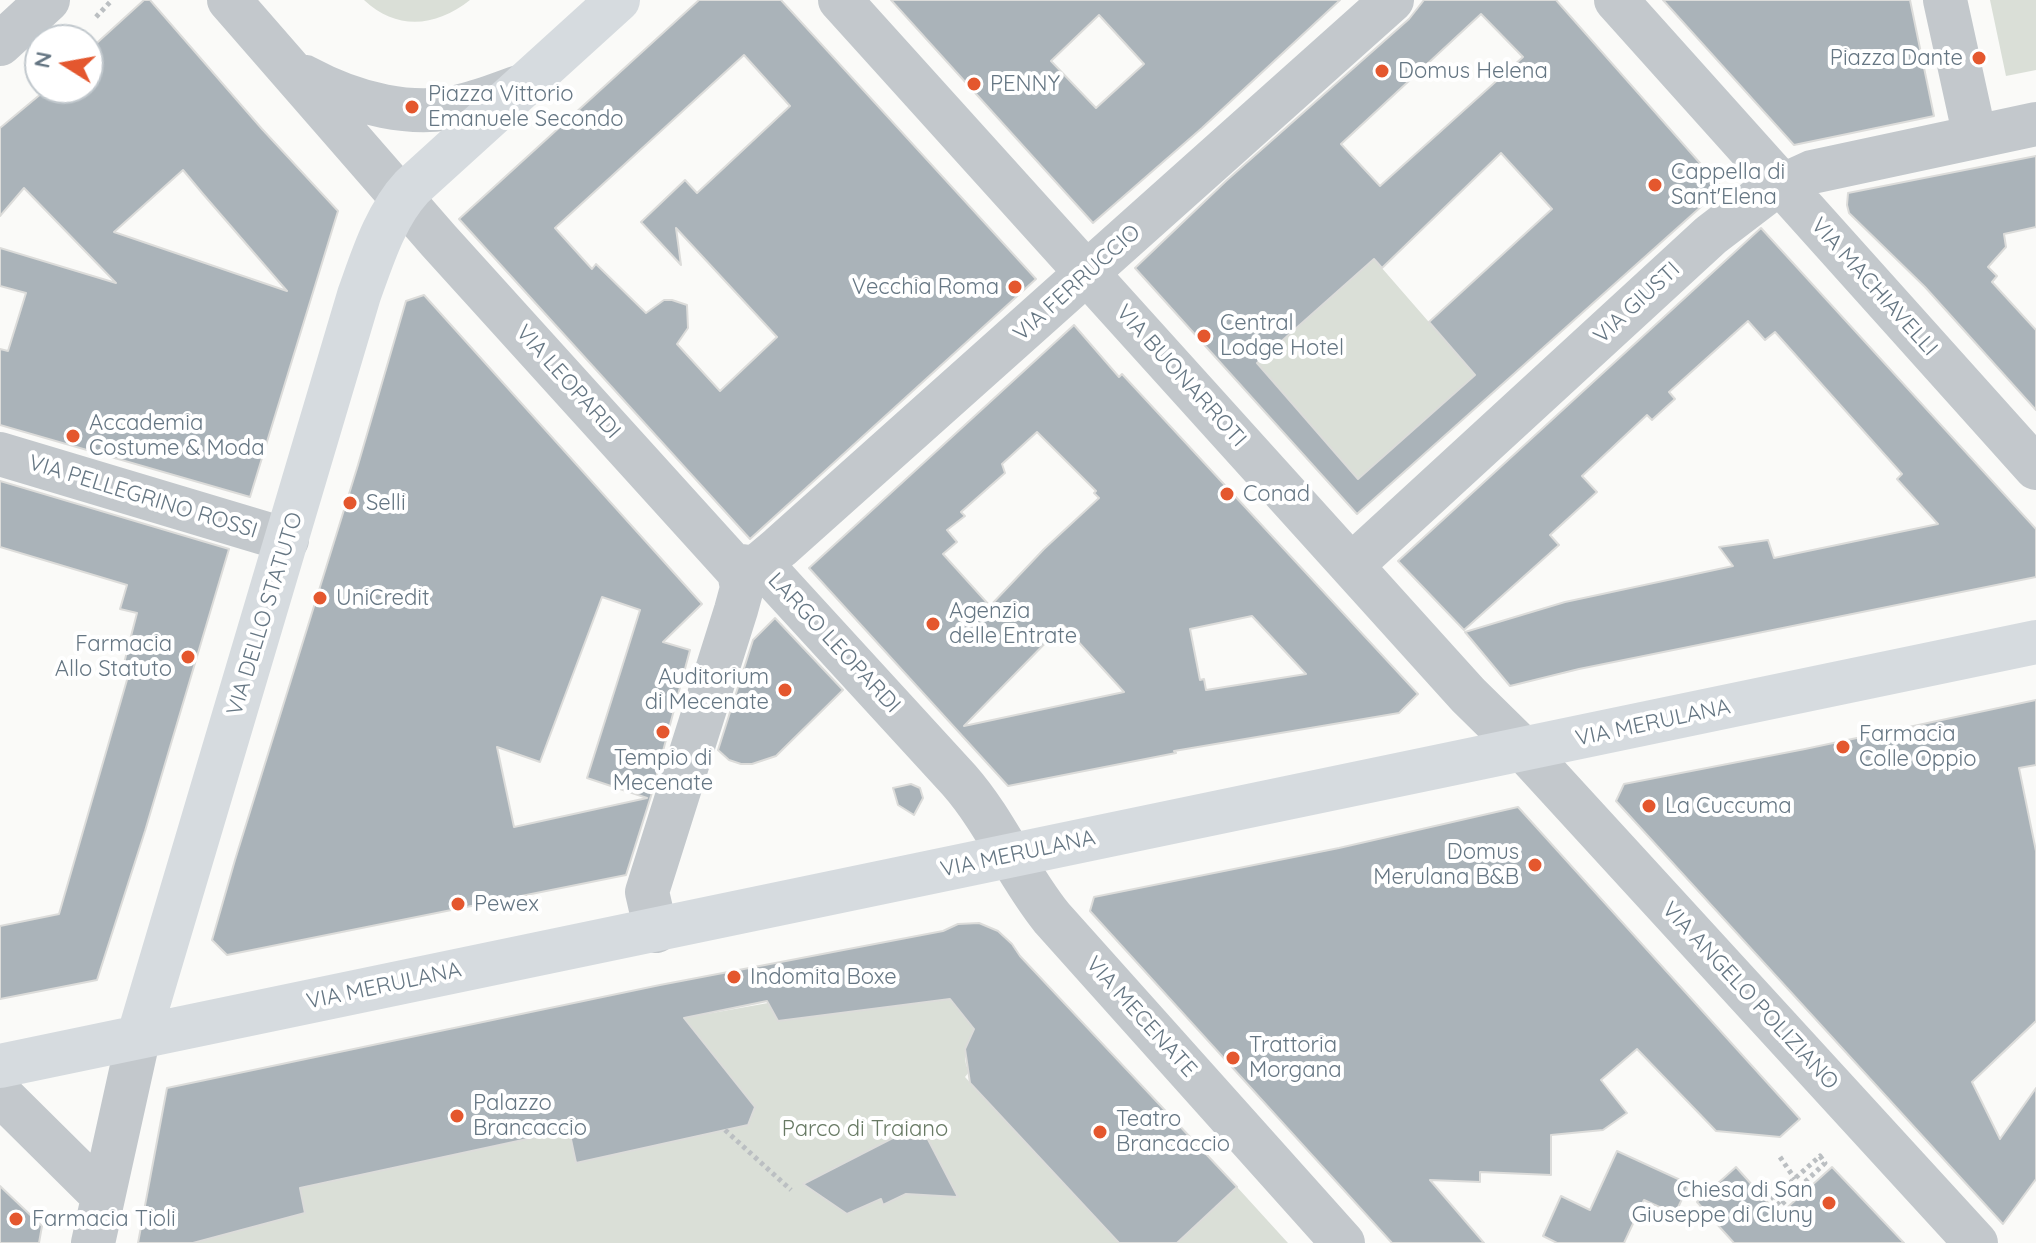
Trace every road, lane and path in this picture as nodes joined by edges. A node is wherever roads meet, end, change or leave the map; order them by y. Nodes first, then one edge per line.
1 (48, 0) edge
2 (112, 0) edge
3 (229, 0) edge
4 (618, 0) edge
5 (840, 0) edge
6 (1392, 0) edge
7 (1616, 0) edge
8 (1945, 0) edge
9 (96, 17) dead end
10 (0, 44) edge
11 (293, 70) junction
12 (527, 84) junction
13 (2036, 124) edge
14 (1975, 137) junction
15 (1781, 185) junction
16 (403, 197) junction
17 (1087, 274) junction
18 (0, 454) edge
19 (2036, 468) edge
20 (287, 540) junction
21 (748, 564) junction
22 (1352, 565) junction
23 (2036, 642) edge
24 (1524, 750) junction
25 (1011, 856) junction
26 (656, 931) junction
27 (139, 1035) junction
28 (0, 1066) edge
29 (0, 1094) edge
30 (725, 1130) dead end
31 (1780, 1157) dead end
32 (1795, 1179) junction
33 (791, 1190) dead end
34 (103, 1196) junction
35 (93, 1243) edge
36 (1343, 1243) edge
37 (1976, 1243) edge

1 - 10 street
2 - 9 path
3 - 11 street
4 - 12 main road
5 - 17 street, VIA BUONARROTI
6 - 17 street, VIA FERRUCCIO
7 - 15 street, VIA MACHIAVELLI
8 - 14 street
11 - 12 street
11 - 16 street
12 - 16 main road
13 - 14 street
14 - 15 street, VIA GIUSTI
15 - 19 street, VIA MACHIAVELLI
15 - 22 street, VIA GIUSTI
16 - 20 main road, VIA DELLO STATUTO
16 - 21 street, VIA LEOPARDI
17 - 21 street, VIA FERRUCCIO
17 - 22 street, VIA BUONARROTI
18 - 20 street, VIA PELLEGRINO ROSSI
20 - 27 main road, VIA DELLO STATUTO
21 - 25 street, LARGO LEOPARDI
21 - 26 street, LARGO LEOPARDI
22 - 24 street, VIA BUONARROTI
23 - 24 main road, VIA MERULANA
24 - 25 main road, VIA MERULANA
24 - 37 street, VIA ANGELO POLIZIANO
25 - 26 main road, VIA MERULANA
25 - 36 street, VIA MECENATE
26 - 27 main road, VIA MERULANA
27 - 28 main road, VIA MERULANA
27 - 34 street
29 - 34 street
30 - 33 path
31 - 32 path
32 - 32 path
34 - 35 street

